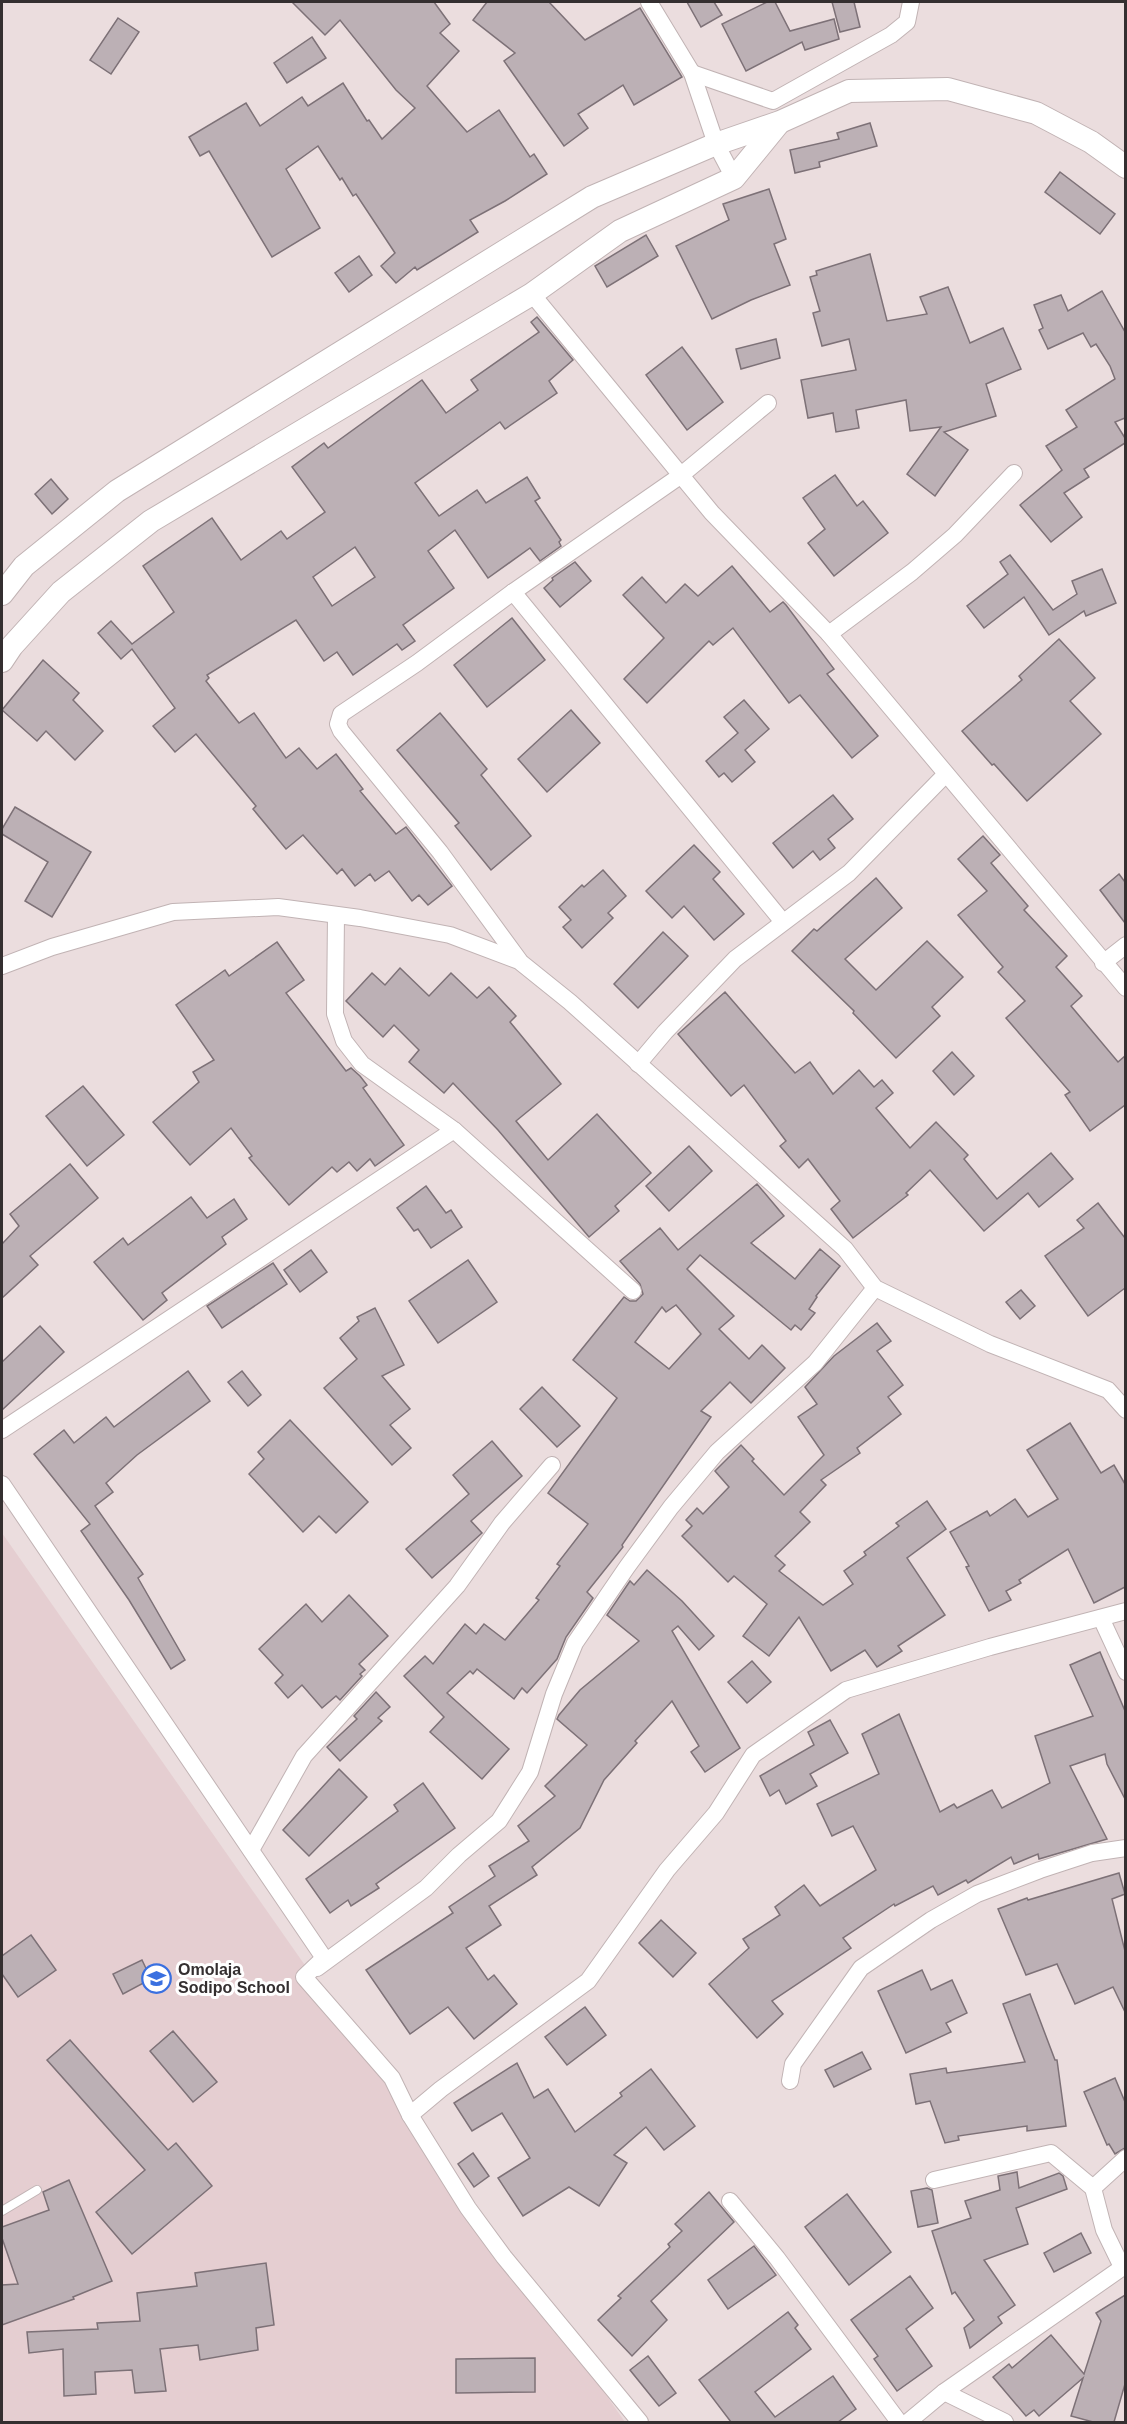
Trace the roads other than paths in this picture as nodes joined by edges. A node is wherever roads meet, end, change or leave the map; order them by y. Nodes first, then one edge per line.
1 (649, 2) edge
2 (911, 2) edge
3 (692, 73) junction
4 (780, 122) junction
5 (716, 144) junction
6 (1125, 167) edge
7 (734, 178) junction
8 (532, 294) junction
9 (768, 403) dead end
10 (1014, 473) dead end
11 (680, 476) junction
12 (513, 592) junction
13 (2, 594) edge
14 (829, 634) junction
15 (2, 661) edge
16 (946, 774) junction
17 (336, 915) junction
18 (783, 922) junction
19 (1125, 945) edge
20 (519, 961) junction
21 (1103, 963) junction
22 (2, 966) edge
23 (1125, 988) edge
24 (639, 1064) junction
25 (454, 1130) junction
26 (875, 1288) junction
27 (633, 1291) dead end
28 (1125, 1410) edge
29 (2, 1430) edge
30 (552, 1465) dead end
31 (2, 1484) edge
32 (1125, 1611) edge
33 (1101, 1618) junction
34 (1125, 1672) edge
35 (1125, 1848) edge
36 (251, 1850) junction
37 (304, 1977) junction
38 (790, 2081) dead end
39 (410, 2115) junction
40 (1125, 2158) edge
41 (934, 2180) dead end
42 (1093, 2188) junction
43 (37, 2190) dead end
44 (730, 2201) dead end
45 (2, 2211) edge
46 (1124, 2266) edge
47 (944, 2392) junction
48 (640, 2422) edge
49 (899, 2422) edge
50 (908, 2422) edge
51 (1005, 2422) edge

1 - 3 street
2 - 3 street
3 - 5 street
4 - 5 main road
4 - 6 main road
4 - 7 main road
5 - 7 street
5 - 13 main road
7 - 8 main road
8 - 11 street
8 - 15 main road
9 - 11 street
10 - 14 street
11 - 12 street
11 - 14 street
12 - 18 street
12 - 20 street
14 - 16 street
16 - 18 street
16 - 21 street
17 - 20 street
17 - 22 street
17 - 25 street
18 - 24 street
19 - 21 street
20 - 24 street
21 - 23 street
24 - 26 street
25 - 27 street
25 - 29 street
26 - 28 street
26 - 37 street
30 - 36 street
31 - 36 street
32 - 33 street
33 - 34 street
33 - 39 street
35 - 38 street
36 - 37 street
37 - 39 street
39 - 48 street
40 - 42 street
41 - 42 street
42 - 46 street
43 - 45 lane
44 - 49 street
46 - 47 street
47 - 50 street
47 - 51 street

